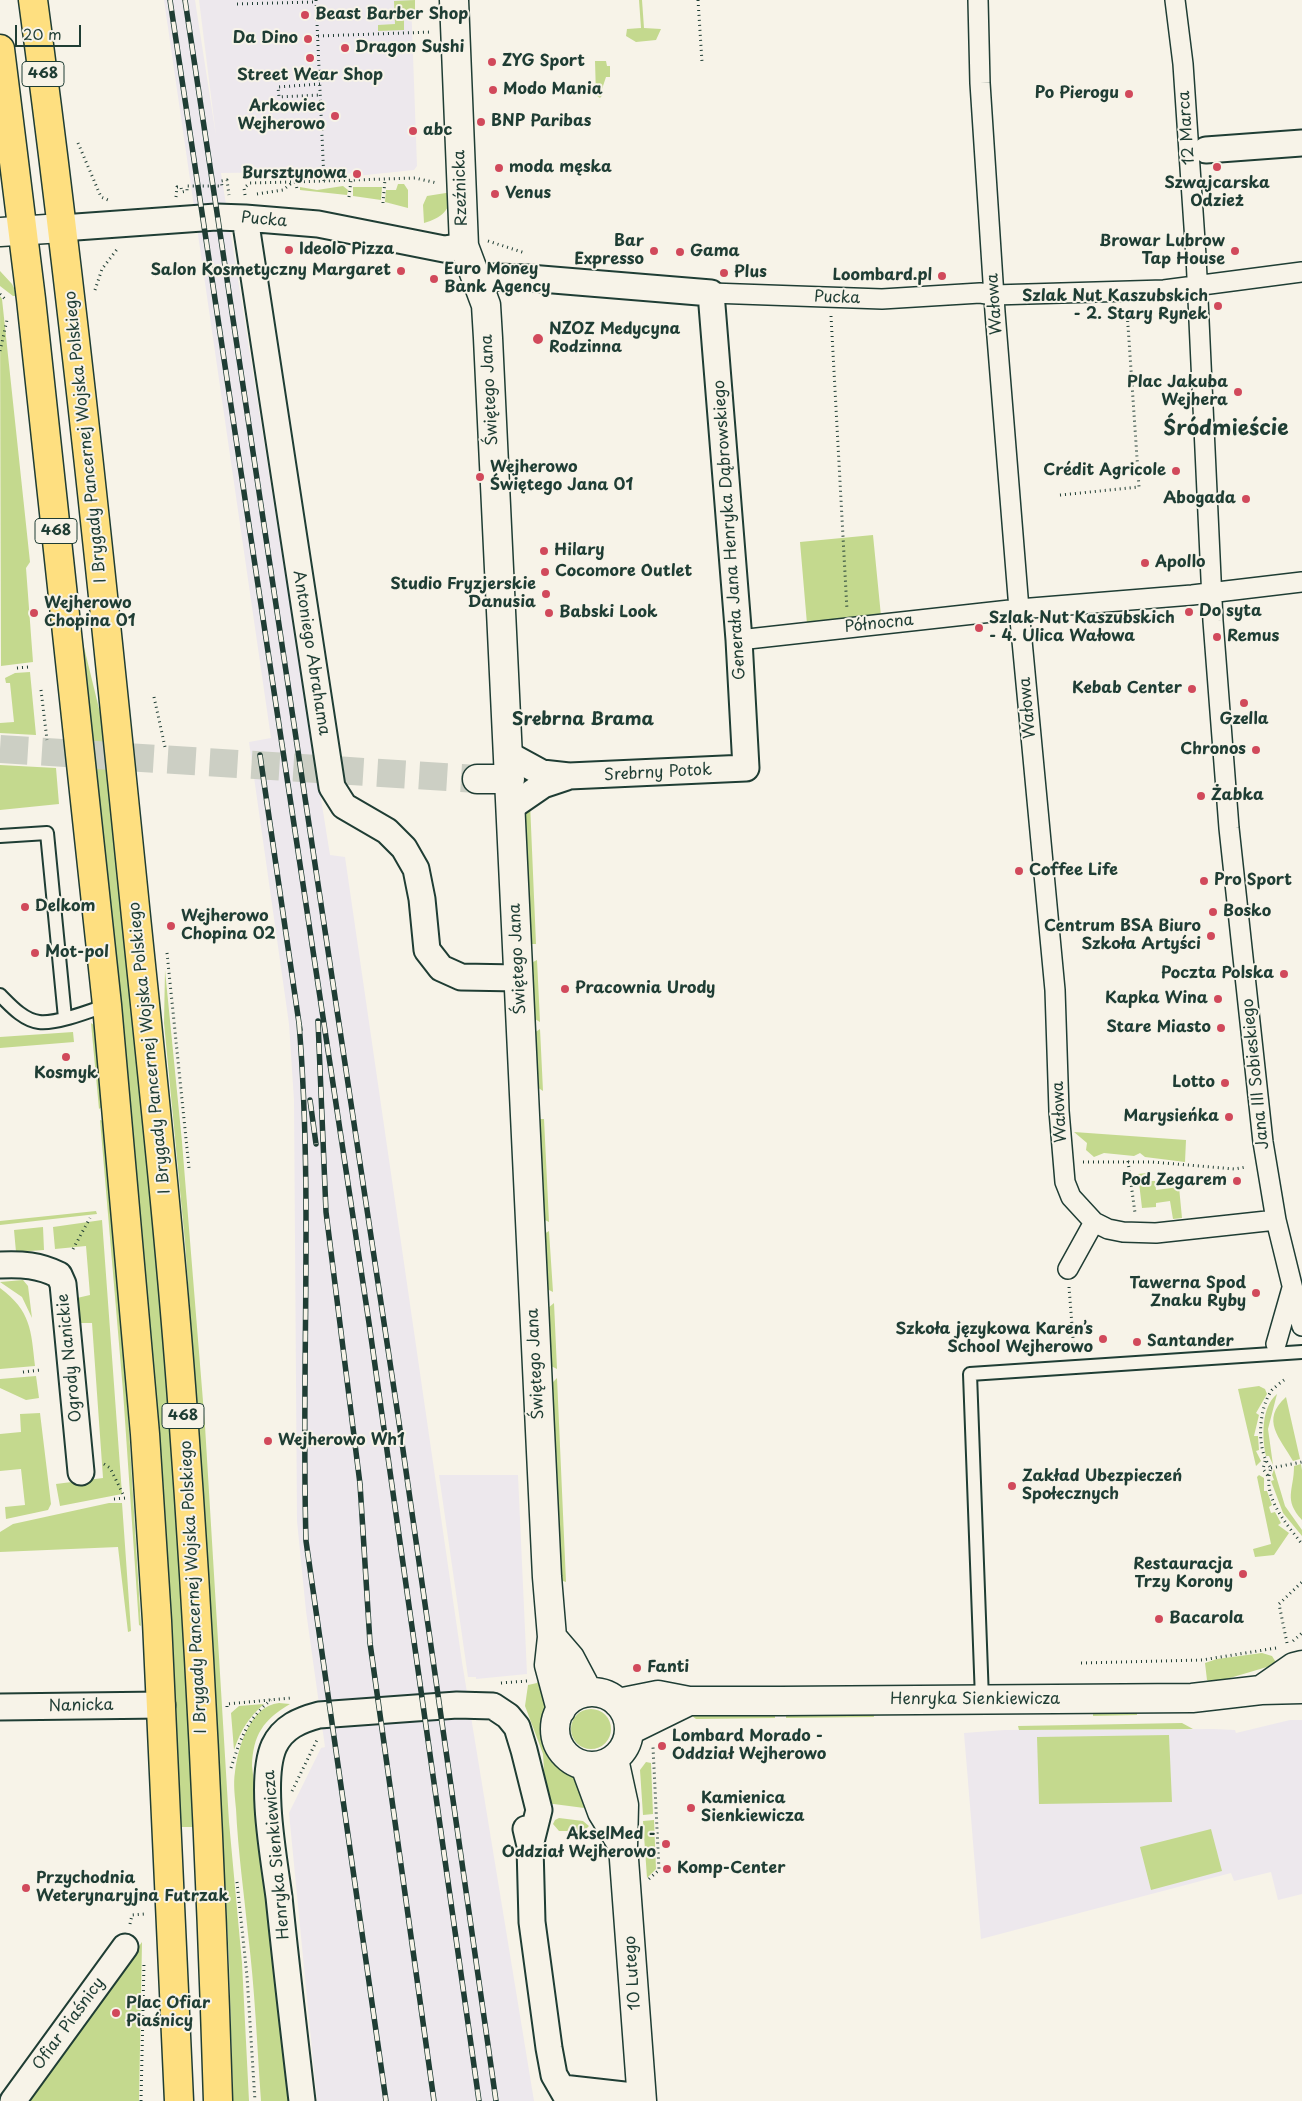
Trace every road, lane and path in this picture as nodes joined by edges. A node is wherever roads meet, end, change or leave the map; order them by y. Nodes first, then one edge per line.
1 (33, 0) edge
2 (454, 0) edge
3 (698, 0) edge
4 (978, 0) edge
5 (1175, 0) edge
6 (316, 1) edge
7 (237, 4) dead end
8 (433, 32) dead end
9 (318, 36) junction
10 (0, 49) edge
11 (702, 62) dead end
12 (320, 84) junction
13 (320, 95) junction
14 (1302, 144) edge
15 (78, 145) dead end
16 (1197, 151) junction
17 (386, 179) junction
18 (350, 180) junction
19 (324, 181) junction
20 (295, 182) junction
21 (439, 184) dead end
22 (297, 190) dead end
23 (349, 197) dead end
24 (167, 200) dead end
25 (114, 203) dead end
26 (383, 203) dead end
27 (245, 207) junction
28 (62, 228) junction
29 (11, 231) edge
30 (464, 246) junction
31 (118, 248) dead end
32 (1302, 272) edge
33 (478, 283) junction
34 (1198, 286) junction
35 (1126, 290) junction
36 (95, 292) dead end
37 (711, 293) junction
38 (994, 295) junction
39 (830, 298) junction
40 (8, 317) dead end
41 (0, 351) edge
42 (1060, 495) dead end
43 (1302, 582) edge
44 (1212, 592) junction
45 (1019, 608) junction
46 (848, 628) junction
47 (739, 640) junction
48 (29, 667) dead end
49 (17, 668) dead end
50 (41, 690) dead end
51 (154, 697) dead end
52 (47, 740) dead end
53 (165, 747) dead end
54 (510, 767) junction
55 (746, 768) joint
56 (569, 776) junction
57 (477, 779) tunnel mouth
58 (511, 808) junction
59 (0, 836) edge
60 (519, 978) junction
61 (0, 995) edge
62 (107, 1005) junction
63 (68, 1018) junction
64 (1128, 1161) junction
65 (1062, 1162) junction
66 (1267, 1164) junction
67 (90, 1218) dead end
68 (1276, 1220) junction
69 (1094, 1222) junction
70 (1138, 1234) junction
71 (73, 1249) dead end
72 (0, 1266) edge
73 (1068, 1269) joint
74 (1292, 1286) junction
75 (1302, 1326) edge
76 (1276, 1344) dead end
77 (1302, 1352) edge
78 (1074, 1354) dead end
79 (41, 1370) dead end
80 (23, 1372) dead end
81 (1284, 1380) dead end
82 (1265, 1461) junction
83 (1302, 1462) edge
84 (91, 1467) joint
85 (1271, 1468) junction
86 (1268, 1476) junction
87 (114, 1499) dead end
88 (1302, 1544) edge
89 (1302, 1582) edge
90 (552, 1636) junction
91 (1278, 1648) dead end
92 (1295, 1656) edge
93 (1081, 1663) dead end
94 (534, 1678) dead end
95 (495, 1683) dead end
96 (1302, 1689) edge
97 (1260, 1690) junction
98 (588, 1692) junction
99 (271, 1700) dead end
100 (982, 1700) junction
101 (689, 1701) junction
102 (618, 1703) junction
103 (162, 1705) junction
104 (0, 1707) edge
105 (561, 1710) junction
106 (319, 1735) dead end
107 (641, 1737) junction
108 (614, 1759) junction
109 (584, 1766) junction
110 (231, 1769) dead end
111 (289, 1798) dead end
112 (623, 1846) junction
113 (644, 1885) dead end
114 (145, 1906) dead end
115 (145, 1914) junction
116 (132, 1915) dead end
117 (145, 1924) dead end
118 (135, 1950) joint
119 (565, 2094) edge
120 (177, 2099) edge
121 (639, 2100) edge
122 (13, 2101) edge
123 (142, 2101) edge
124 (218, 2101) edge
125 (302, 2101) edge

1 - 28 main road, I Brygady Pancernej Wojska Polskiego / 468
2 - 30 street, Rzeźnicka
3 - 11 path
4 - 38 street, Wałowa
5 - 16 street, 12 Marca
6 - 7 path
6 - 9 path
8 - 9 path
9 - 12 path
10 - 29 main road, 468
12 - 13 path
12 - 13 path
13 - 19 path
14 - 16 street
15 - 25 path
16 - 34 street, 12 Marca
17 - 18 path
17 - 21 path
17 - 26 path
18 - 19 path
18 - 23 path
19 - 20 path
20 - 22 path
20 - 27 path
20 - 27 path
24 - 27 path
27 - 28 street, Pucka
27 - 30 street, Pucka
27 - 60 street, Antoniego Abrahama
28 - 29 street
28 - 124 main road, I Brygady Pancernej Wojska Polskiego / 468
29 - 62 main road, 468
30 - 33 street, Rzeźnicka
31 - 36 path
32 - 34 street
33 - 37 street, Pucka
33 - 54 street, Świętego Jana
34 - 35 street, Pucka
34 - 44 street
35 - 38 street, Pucka
35 - 42 path
37 - 39 street, Pucka
37 - 47 street, Generała Jana Henryka Dąbrowskiego
38 - 39 street, Pucka
38 - 45 street, Wałowa
39 - 46 path
40 - 41 path
43 - 44 street
44 - 45 street, Północna
44 - 66 street, Jana III Sobieskiego
45 - 46 street, Północna
45 - 65 street, Wałowa
46 - 47 street, Północna
47 - 55 street, Generała Jana Henryka Dąbrowskiego
48 - 49 path
50 - 52 path
51 - 53 path
54 - 56 street, Srebrny Potok
54 - 57 street
54 - 58 street, Świętego Jana
55 - 56 street, Srebrny Potok
56 - 58 street, Srebrny Potok
58 - 60 street, Świętego Jana
59 - 63 lane
60 - 90 street, Świętego Jana
61 - 63 lane
62 - 63 lane
62 - 103 main road, 468
64 - 65 path
64 - 66 path
64 - 70 path
65 - 69 street, Wałowa
66 - 68 street, Jana III Sobieskiego
67 - 71 path
68 - 70 street, Wałowa
68 - 74 street, Jana III Sobieskiego
69 - 70 street, Wałowa
69 - 73 street
72 - 84 street, Ogrody Nanickie
73 - 78 path
74 - 75 street, Jana III Sobieskiego
74 - 76 street, Jana III Sobieskiego
77 - 100 lane
79 - 80 path
81 - 82 path
82 - 85 path
82 - 86 path
83 - 85 path
84 - 87 path
85 - 86 path
86 - 88 path
89 - 92 path
90 - 98 street
90 - 105 street, Świętego Jana
91 - 93 path
92 - 97 street, Henryka Sienkiewicza
94 - 95 path
96 - 97 street, Henryka Sienkiewicza
97 - 100 street, Henryka Sienkiewicza
98 - 102 street
98 - 105 street
99 - 110 path
100 - 101 street, Henryka Sienkiewicza
101 - 102 street, Henryka Sienkiewicza
101 - 107 street, Henryka Sienkiewicza
102 - 107 street
103 - 104 street, Nanicka
103 - 120 main road, 468
105 - 109 street
106 - 111 path
107 - 108 street
107 - 113 path
108 - 109 street
108 - 112 street, 10 Lutego
109 - 112 street, 10 Lutego
112 - 121 street, 10 Lutego
114 - 115 path
115 - 116 path
115 - 117 path
118 - 122 street, Ofiar Piaśnicy
118 - 123 path
119 - 121 street, Henryka Sienkiewicza
119 - 125 street, Henryka Sienkiewicza

